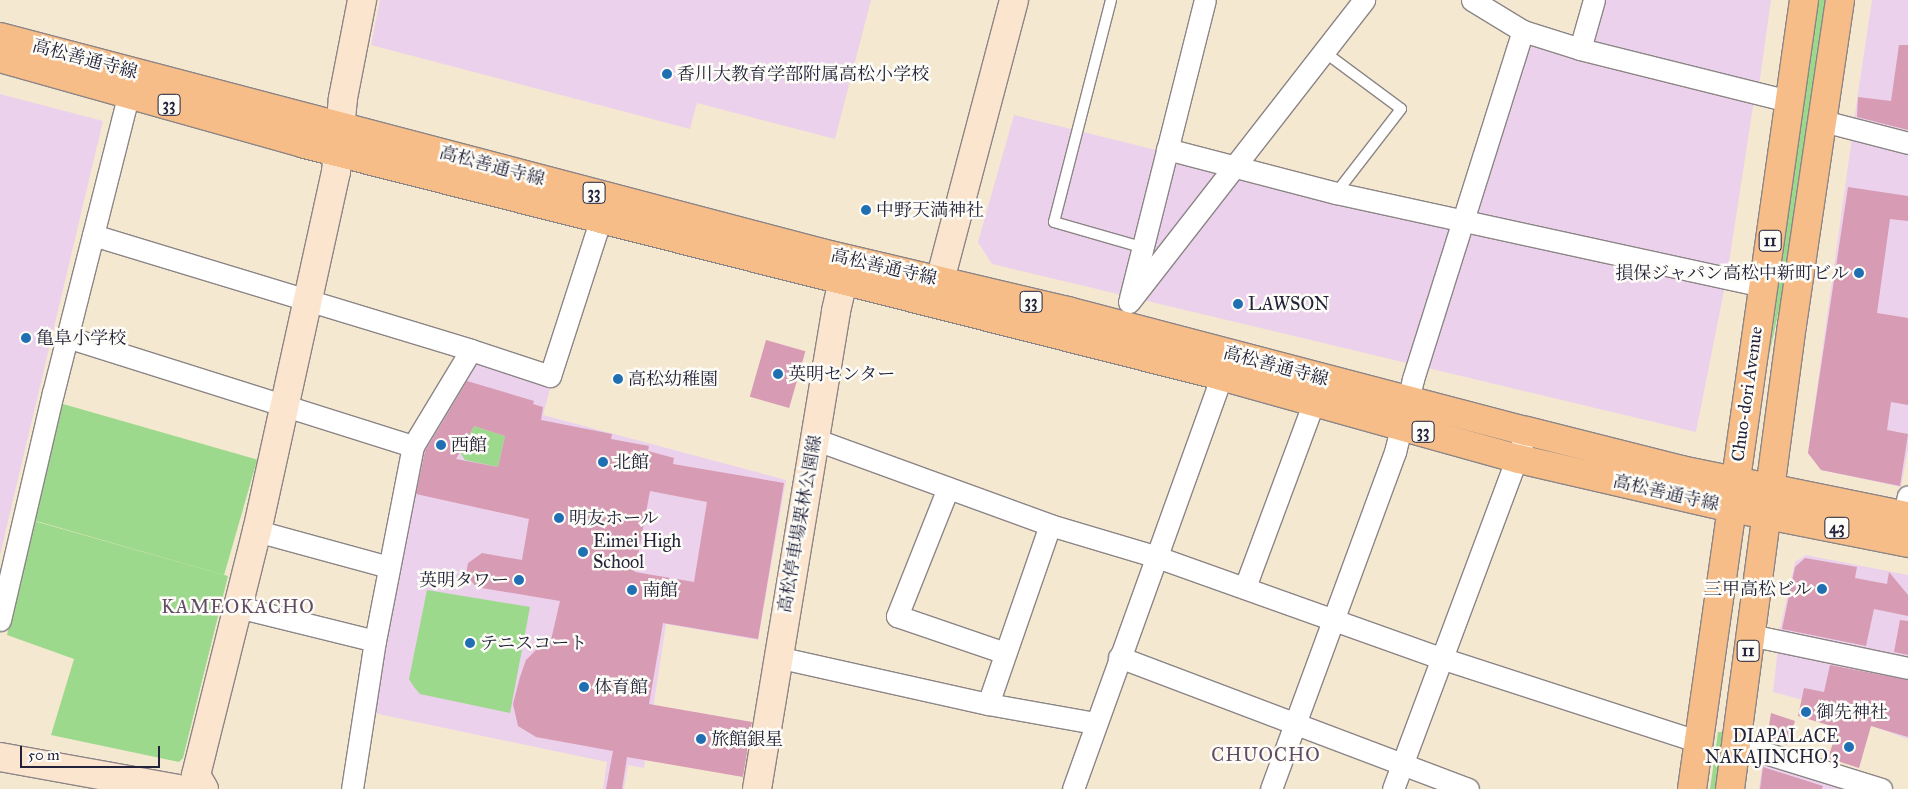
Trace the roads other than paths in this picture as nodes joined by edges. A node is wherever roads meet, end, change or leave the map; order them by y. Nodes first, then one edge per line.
1 (362, 0) edge
2 (1014, 0) edge
3 (1111, 0) edge
4 (1205, 0) edge
5 (1364, 0) edge
6 (1472, 0) edge
7 (1594, 0) edge
8 (1804, 0) edge
9 (1840, 0) edge
10 (1523, 30) junction
11 (0, 37) edge
12 (1580, 49) junction
13 (1322, 50) junction
14 (0, 58) edge
15 (129, 93) junction
16 (1790, 101) junction
17 (1823, 121) junction
18 (340, 125) junction
19 (1908, 143) edge
20 (1168, 149) junction
21 (338, 152) junction
22 (1236, 167) junction
23 (1336, 193) junction
24 (601, 218) junction
25 (1462, 220) junction
26 (93, 235) junction
27 (1141, 247) junction
28 (845, 271) junction
29 (1763, 286) junction
30 (937, 292) junction
31 (306, 299) junction
32 (1123, 326) junction
33 (67, 337) junction
34 (471, 350) junction
35 (1225, 365) junction
36 (1319, 390) junction
37 (285, 404) junction
38 (1404, 413) junction
39 (1527, 432) junction
40 (814, 439) junction
41 (413, 446) junction
42 (1519, 459) junction
43 (1735, 481) junction
44 (948, 488) junction
45 (1768, 501) junction
46 (1732, 508) junction
47 (1907, 509) edge
48 (1050, 525) junction
49 (257, 531) junction
50 (1908, 542) edge
51 (1154, 556) junction
52 (389, 567) junction
53 (6, 571) edge
54 (1245, 587) junction
55 (238, 607) junction
56 (1332, 619) junction
57 (0, 620) edge
58 (1750, 635) junction
59 (376, 641) junction
60 (1005, 653) junction
61 (777, 657) junction
62 (1119, 657) junction
63 (1444, 658) junction
64 (1908, 668) edge
65 (988, 704) junction
66 (1095, 723) junction
67 (1295, 726) junction
68 (1699, 742) junction
69 (1736, 744) junction
70 (0, 757) edge
71 (1402, 764) junction
72 (82, 781) edge
73 (177, 789) edge
74 (204, 789) edge
75 (352, 789) edge
76 (757, 789) edge
77 (1073, 789) edge
78 (1271, 789) edge
79 (1392, 789) edge
80 (1468, 789) edge
81 (1692, 789) edge
82 (1730, 789) edge
83 (1881, 789) edge

1 - 18 street
2 - 30 street
3 - 27 lane
4 - 20 street
5 - 13 street
6 - 10 street
7 - 12 street
8 - 16 main road, Chuo-dori Avenue / 11
9 - 17 main road, Chuo-dori Avenue / 11
10 - 12 street
10 - 25 street
11 - 18 main road, 高松善通寺線 / 33
12 - 16 street
13 - 22 street
13 - 23 lane
14 - 15 main road, 高松善通寺線 / 33
15 - 21 main road, 高松善通寺線 / 33
15 - 26 street
16 - 29 main road, Chuo-dori Avenue / 11
17 - 19 street
17 - 45 main road, Chuo-dori Avenue / 11
18 - 21 street
18 - 28 main road, 高松善通寺線 / 33
20 - 22 street
20 - 27 street
21 - 24 main road, 高松善通寺線 / 33
21 - 31 street
22 - 23 street
22 - 32 street
23 - 25 street
24 - 28 main road, 高松善通寺線 / 33
24 - 34 street
25 - 29 street
25 - 38 street
26 - 31 street
26 - 33 street
27 - 32 street
28 - 30 main road, 高松善通寺線 / 33
28 - 40 street, 高松停車場栗林公園線
29 - 43 main road, Chuo-dori Avenue / 11
30 - 32 main road, 高松善通寺線 / 33
31 - 34 street
31 - 37 street
32 - 35 main road, 高松善通寺線 / 33
33 - 37 street
33 - 53 street
34 - 41 street
35 - 36 main road, 高松善通寺線 / 33
35 - 51 street
36 - 38 main road, 高松善通寺線 / 33
36 - 54 street
37 - 41 street
37 - 49 street
38 - 39 main road, 高松善通寺線 / 33
38 - 42 main road, 高松善通寺線 / 33
38 - 56 street
39 - 42 street
39 - 43 main road, 高松善通寺線 / 33
40 - 44 street
40 - 61 street, 高松停車場栗林公園線
41 - 52 street
42 - 46 main road, 高松善通寺線 / 33
42 - 63 street
43 - 45 main road, 高松善通寺線 / 33
43 - 46 main road, Chuo-dori Avenue / 11
44 - 48 street
44 - 60 street
45 - 46 main road, 高松善通寺線 / 33
45 - 47 main road, 43
45 - 50 main road, 43
45 - 58 main road, Chuo-dori Avenue / 11
46 - 68 main road, Chuo-dori Avenue / 11
48 - 51 street
48 - 60 street
49 - 52 street
49 - 55 street
51 - 54 street
51 - 62 street
52 - 59 street
53 - 57 street
54 - 56 street
55 - 59 street
55 - 74 street
56 - 63 street
56 - 67 street
58 - 64 street
58 - 69 main road, Chuo-dori Avenue / 11
59 - 75 street
60 - 65 street
61 - 65 street
61 - 76 street, 高松停車場栗林公園線
62 - 66 street
62 - 67 street
63 - 68 street
63 - 71 street
65 - 66 street
66 - 77 street
67 - 71 street
67 - 78 street
68 - 81 main road, Chuo-dori Avenue / 11
69 - 82 main road, Chuo-dori Avenue / 11
69 - 83 street
70 - 72 street
71 - 79 street
71 - 80 street
72 - 73 street

